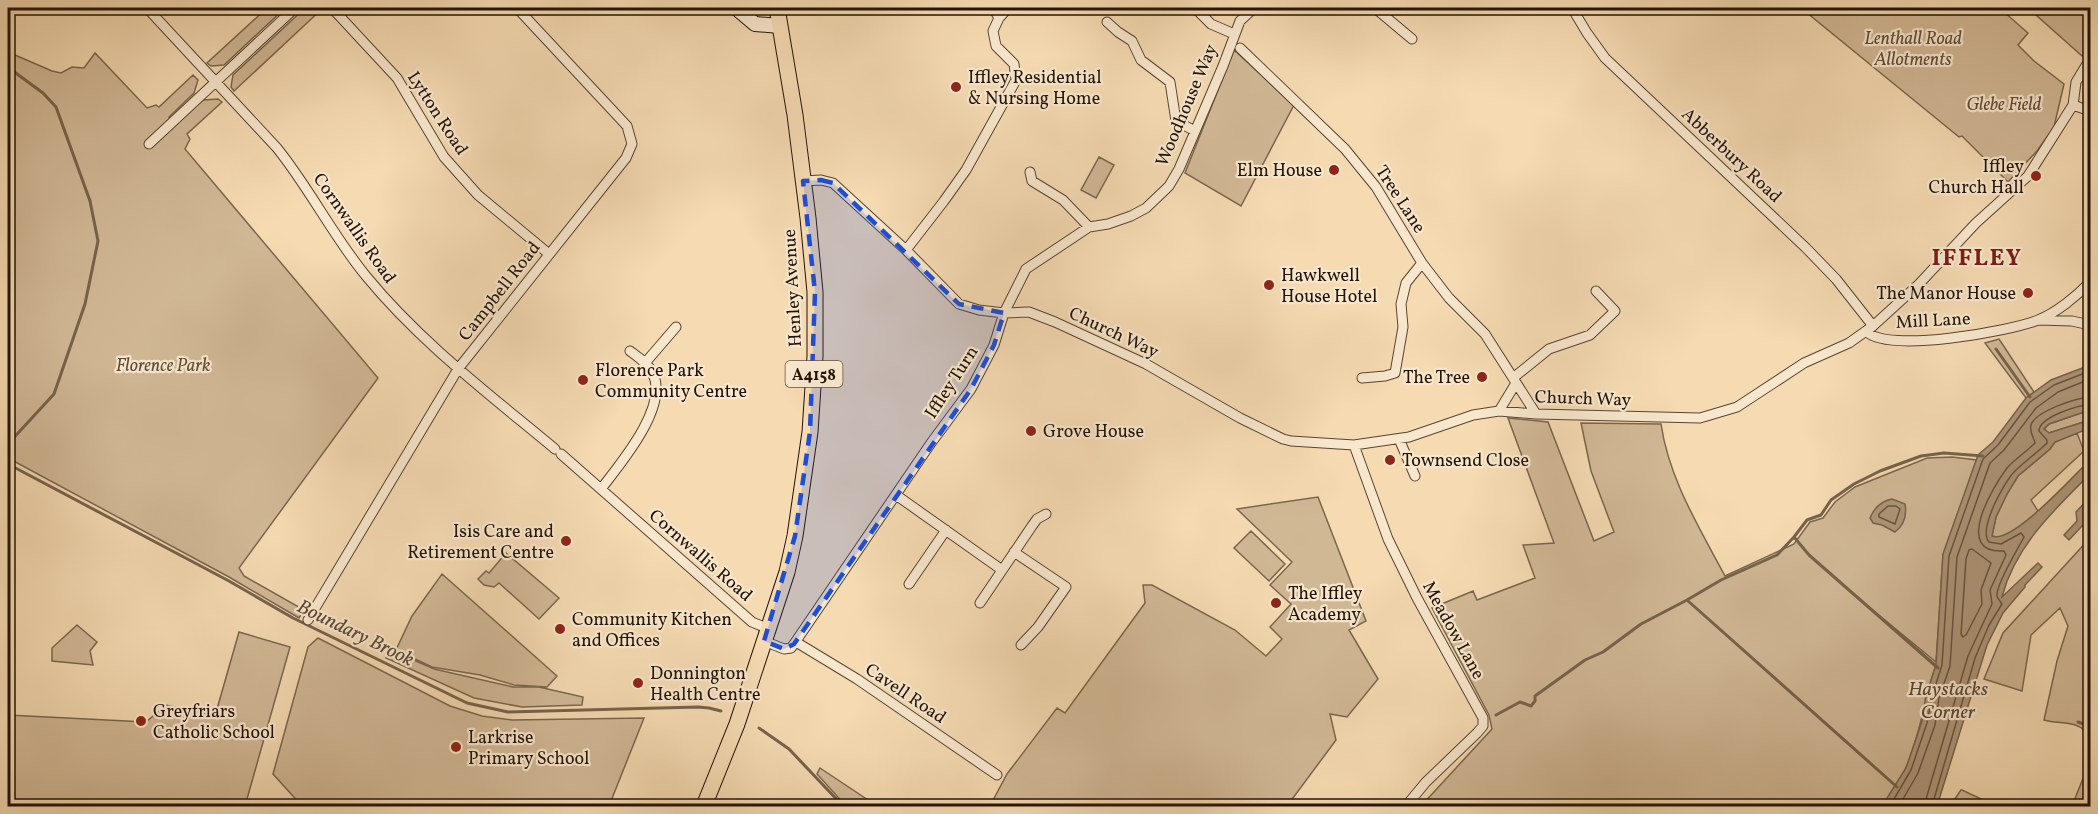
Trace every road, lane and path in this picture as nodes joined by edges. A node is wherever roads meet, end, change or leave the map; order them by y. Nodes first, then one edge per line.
1 (147, 8) edge
2 (295, 8) edge
3 (332, 8) edge
4 (517, 8) edge
5 (736, 8) edge
6 (777, 8) edge
7 (993, 8) edge
8 (1008, 8) edge
9 (1195, 8) edge
10 (1254, 8) edge
11 (1375, 8) edge
12 (1572, 8) edge
13 (999, 18) junction
14 (1107, 22) dead end
15 (780, 26) junction
16 (1234, 34) junction
17 (1412, 39) dead end
18 (1240, 48) dead end
19 (2091, 59) edge
20 (215, 81) junction
21 (2073, 105) junction
22 (2091, 111) edge
23 (1195, 131) junction
24 (149, 144) dead end
25 (1030, 172) dead end
26 (803, 181) junction
27 (1089, 227) junction
28 (906, 250) junction
29 (549, 254) junction
30 (1422, 263) junction
31 (2091, 282) edge
32 (1596, 291) dead end
33 (1004, 313) junction
34 (2039, 320) junction
35 (2091, 325) edge
36 (676, 327) dead end
37 (1870, 328) junction
38 (630, 351) dead end
39 (645, 363) junction
40 (458, 369) junction
41 (1362, 378) dead end
42 (1515, 381) junction
43 (1499, 411) junction
44 (1536, 414) junction
45 (1399, 439) junction
46 (1353, 445) junction
47 (1415, 476) dead end
48 (601, 489) junction
49 (896, 495) junction
50 (1046, 514) dead end
51 (946, 530) junction
52 (1014, 552) junction
53 (1002, 570) junction
54 (909, 584) dead end
55 (980, 603) dead end
56 (308, 620) dead end
57 (767, 635) junction
58 (796, 642) junction
59 (1021, 645) dead end
60 (997, 775) dead end
61 (704, 807) edge
62 (1406, 807) edge

1 - 20 street, Cornwallis Road
2 - 20 street
3 - 29 street, Lytton Road
4 - 29 street, Campbell Road
5 - 15 main road
6 - 15 main road, A4158
7 - 13 street
8 - 13 street
9 - 16 street
10 - 16 street, Woodhouse Way
11 - 17 street
12 - 37 street, Abberbury Road
13 - 28 street
14 - 23 street
15 - 26 main road, Henley Avenue / A4158
16 - 23 street, Woodhouse Way
18 - 30 street, Tree Lane
19 - 21 street, Church Way
20 - 24 street
20 - 40 street, Cornwallis Road
21 - 22 street
21 - 37 street, Church Way
23 - 27 street, Woodhouse Way
25 - 27 street
26 - 28 street
26 - 57 main road, Henley Avenue / A4158
27 - 33 street, Woodhouse Way
28 - 33 street
29 - 40 street, Campbell Road
30 - 41 street
30 - 42 street, Tree Lane
31 - 34 street, Mill Lane
32 - 42 street
33 - 46 street, Church Way
33 - 49 street, Iffley Turn
34 - 35 street, Mill Lane
34 - 37 street, Mill Lane
36 - 39 street
37 - 44 street, Church Way
38 - 39 street
39 - 48 street
40 - 48 street, Cornwallis Road
40 - 56 street, Campbell Road
42 - 43 street
42 - 44 street, Tree Lane
43 - 44 street, Church Way
43 - 45 street, Church Way
45 - 46 street, Church Way
45 - 47 street
46 - 62 street, Meadow Lane
48 - 57 street, Cornwallis Road
49 - 51 street
49 - 58 street, Iffley Turn
50 - 52 street
51 - 53 street
51 - 54 street
52 - 53 street
52 - 59 street
53 - 55 street
57 - 58 street
57 - 61 main road, Henley Avenue / A4158
58 - 60 street, Cavell Road

